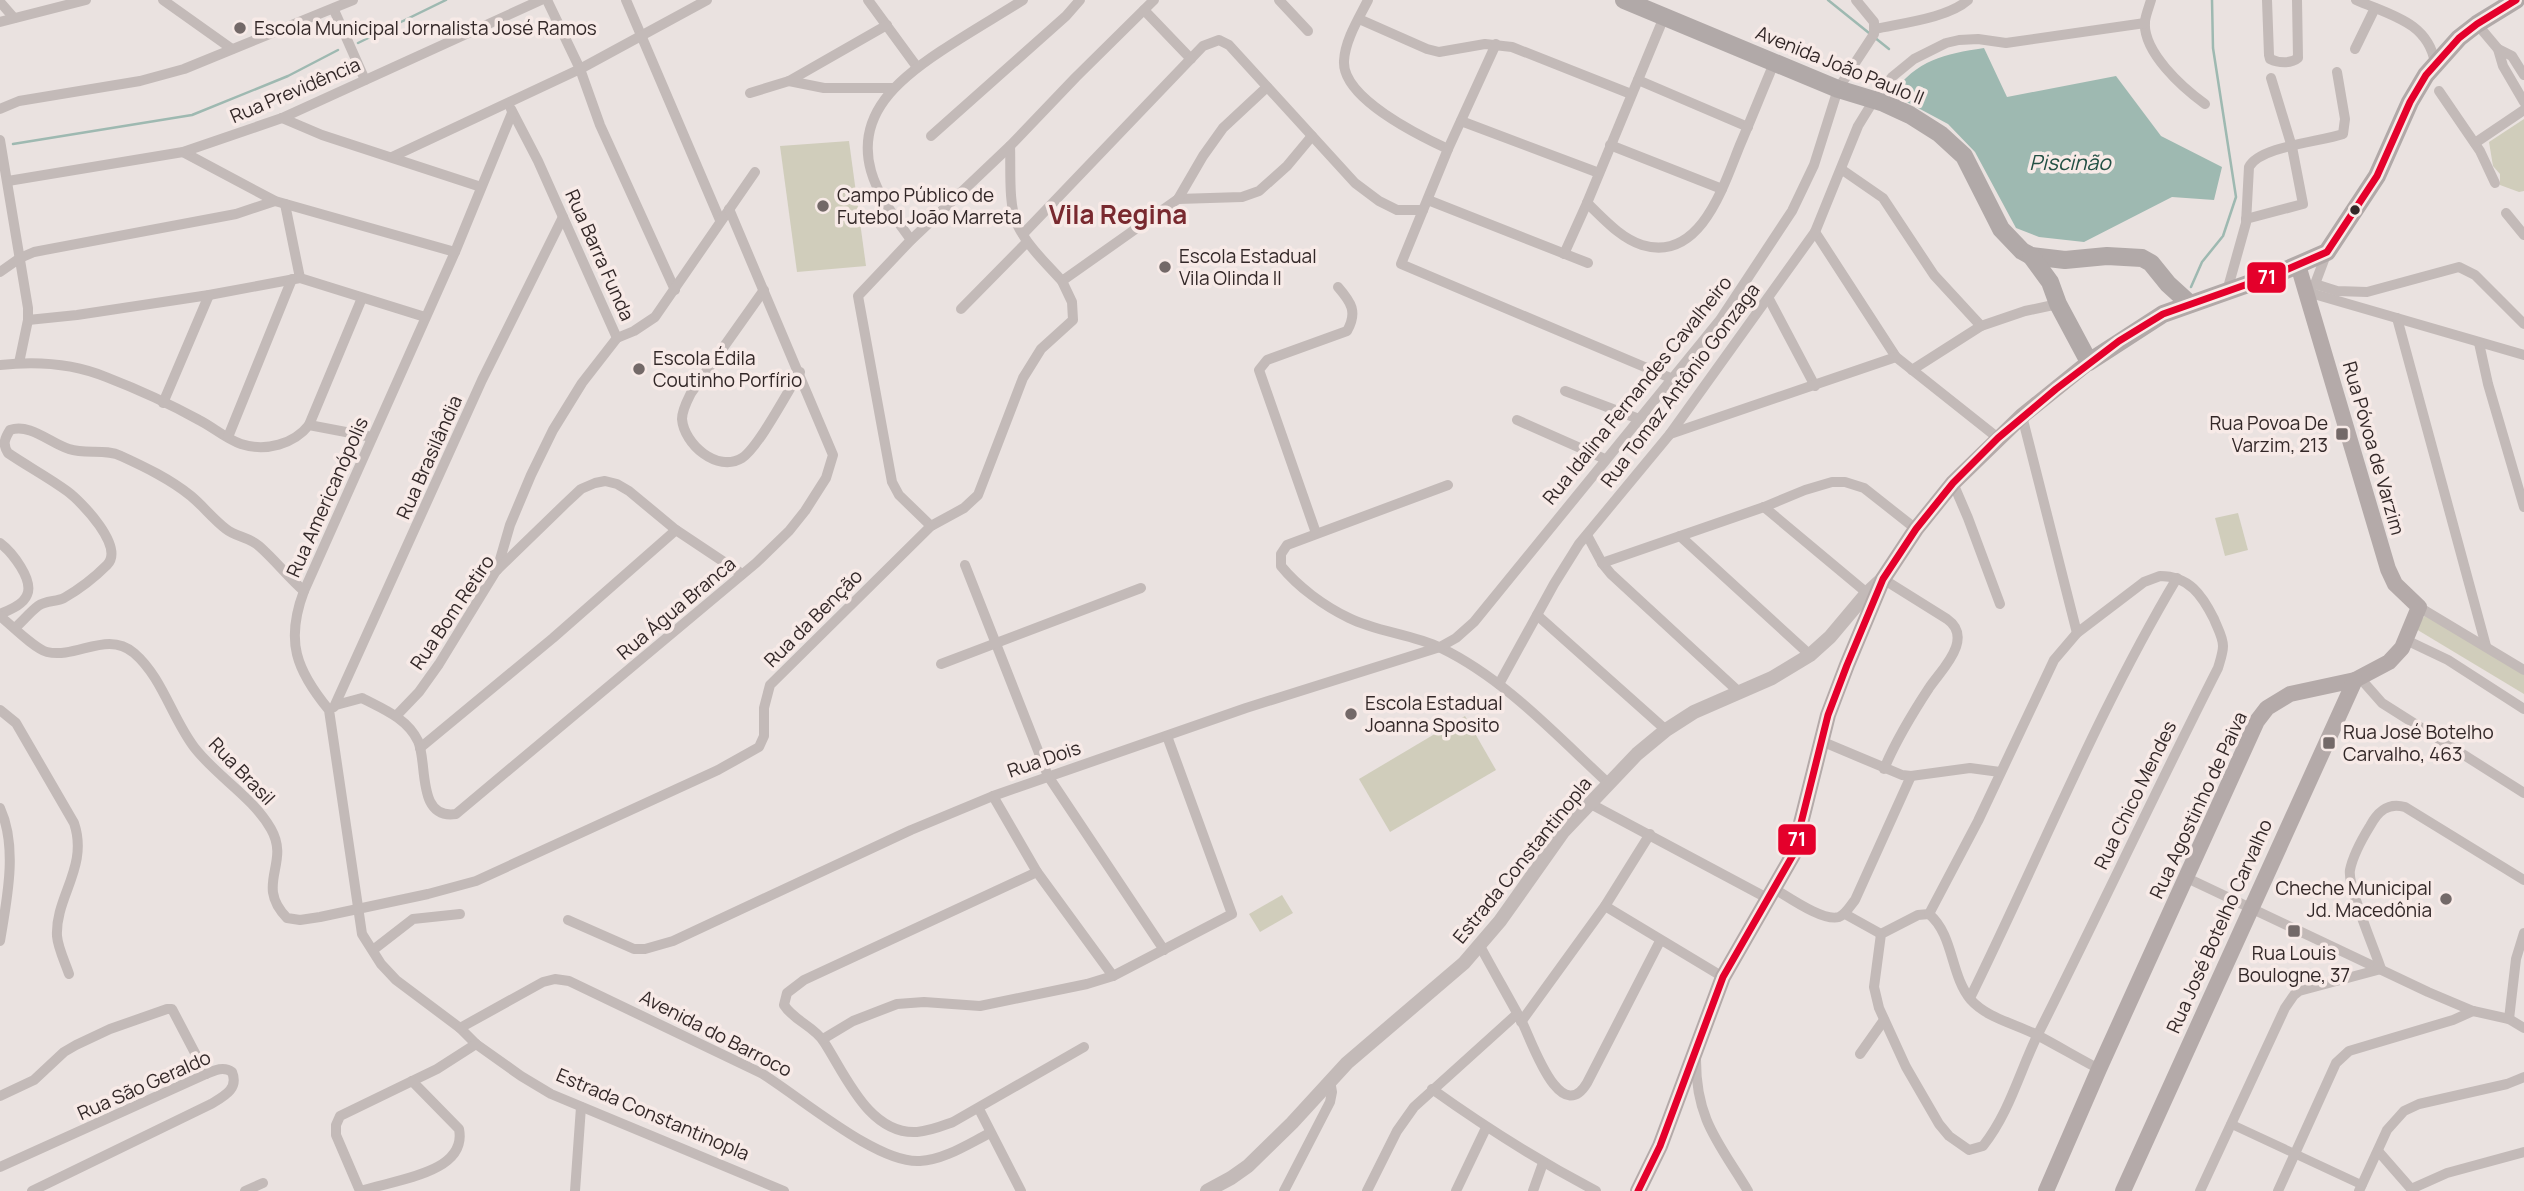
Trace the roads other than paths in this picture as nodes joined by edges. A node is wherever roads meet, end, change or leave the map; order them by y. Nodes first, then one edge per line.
1 (86, 0) edge
2 (163, 0) edge
3 (353, 0) edge
4 (541, 0) edge
5 (547, 0) edge
6 (626, 0) edge
7 (868, 0) edge
8 (1023, 0) edge
9 (1080, 0) edge
10 (1154, 0) edge
11 (1279, 0) edge
12 (1368, 0) edge
13 (1624, 0) edge
14 (1856, 0) edge
15 (1968, 0) edge
16 (2151, 0) edge
17 (2267, 0) edge
18 (2297, 0) edge
19 (2356, 0) edge
20 (2516, 0) edge
21 (705, 1) edge
22 (0, 2) edge
23 (2379, 6) edge
24 (334, 10) junction
25 (1144, 10) junction
26 (1664, 17) junction
27 (14, 18) junction
28 (1359, 19) junction
29 (0, 22) edge
30 (2145, 23) junction
31 (2476, 24) junction
32 (887, 25) junction
33 (1875, 29) junction
34 (1308, 31) dead end
35 (641, 38) junction
36 (1496, 44) junction
37 (232, 49) junction
38 (2355, 49) dead end
39 (2498, 49) junction
40 (2524, 51) edge
41 (2512, 56) junction
42 (1191, 59) junction
43 (1775, 61) junction
44 (2435, 63) junction
45 (917, 67) junction
46 (579, 69) junction
47 (2337, 72) dead end
48 (2524, 75) edge
49 (2271, 78) dead end
50 (365, 80) junction
51 (789, 80) junction
52 (1638, 80) junction
53 (1267, 87) junction
54 (893, 88) junction
55 (1843, 90) junction
56 (2440, 91) dead end
57 (750, 93) dead end
58 (1631, 94) junction
59 (1870, 98) junction
60 (2524, 102) edge
61 (2204, 104) dead end
62 (0, 108) edge
63 (511, 109) junction
64 (2524, 110) edge
65 (282, 118) junction
66 (1461, 121) junction
67 (1748, 127) junction
68 (931, 136) dead end
69 (1312, 136) junction
70 (0, 140) edge
71 (2475, 143) junction
72 (1610, 145) junction
73 (1010, 146) junction
74 (2292, 147) junction
75 (1448, 149) junction
76 (183, 152) junction
77 (392, 157) junction
78 (1841, 169) junction
79 (755, 172) dead end
80 (1599, 173) junction
81 (8, 181) junction
82 (2495, 183) dead end
83 (481, 187) junction
84 (1722, 188) junction
85 (1178, 199) junction
86 (280, 203) junction
87 (1587, 203) junction
88 (1425, 205) junction
89 (729, 209) junction
90 (2506, 213) dead end
91 (563, 217) junction
92 (2246, 219) junction
93 (720, 220) junction
94 (1815, 232) junction
95 (2524, 235) edge
96 (1025, 238) junction
97 (911, 240) junction
98 (455, 252) junction
99 (2327, 252) junction
100 (1564, 254) junction
101 (2031, 256) junction
102 (20, 258) junction
103 (2065, 260) junction
104 (1588, 263) dead end
105 (2298, 265) junction
106 (0, 272) edge
107 (2047, 277) junction
108 (296, 279) junction
109 (1062, 281) junction
110 (2168, 284) junction
111 (1338, 287) dead end
112 (2311, 288) junction
113 (675, 290) junction
114 (764, 290) junction
115 (2227, 291) junction
116 (209, 295) junction
117 (362, 298) junction
118 (1769, 299) junction
119 (2058, 304) junction
120 (2190, 304) junction
121 (961, 309) dead end
122 (2163, 314) junction
123 (425, 317) junction
124 (2397, 318) junction
125 (28, 320) junction
126 (2524, 324) edge
127 (1981, 326) junction
128 (617, 338) junction
129 (2479, 343) junction
130 (2524, 355) edge
131 (1896, 357) junction
132 (2089, 362) junction
133 (19, 363) junction
134 (0, 365) edge
135 (1912, 370) junction
136 (800, 372) junction
137 (1673, 379) junction
138 (1815, 386) junction
139 (1566, 391) dead end
140 (163, 403) junction
141 (2022, 416) junction
142 (1639, 419) junction
143 (1517, 420) dead end
144 (309, 425) junction
145 (1670, 434) junction
146 (228, 437) junction
147 (372, 437) junction
148 (1998, 438) junction
149 (1605, 460) junction
150 (1953, 483) junction
151 (1448, 485) dead end
152 (1764, 507) junction
153 (2524, 507) edge
154 (930, 526) junction
155 (1916, 529) junction
156 (676, 530) junction
157 (1317, 533) junction
158 (1587, 534) junction
159 (1680, 536) junction
160 (0, 543) edge
161 (1602, 563) junction
162 (965, 565) dead end
163 (496, 571) junction
164 (742, 574) junction
165 (2177, 578) junction
166 (1883, 579) junction
167 (1141, 588) dead end
168 (28, 591) junction
169 (304, 591) junction
170 (1867, 593) junction
171 (41, 604) junction
172 (2000, 604) dead end
173 (2418, 607) junction
174 (0, 615) edge
175 (1537, 615) junction
176 (15, 628) junction
177 (2077, 633) junction
178 (2406, 640) junction
179 (996, 644) junction
180 (2486, 646) junction
181 (1440, 647) junction
182 (1810, 655) junction
183 (941, 664) dead end
184 (2524, 670) edge
185 (2358, 679) junction
186 (1499, 684) junction
187 (1739, 692) junction
188 (332, 708) junction
189 (2524, 709) edge
190 (0, 710) edge
191 (396, 716) junction
192 (1666, 730) junction
193 (1167, 736) junction
194 (1821, 741) junction
195 (420, 748) junction
196 (1884, 769) junction
197 (2000, 772) junction
198 (1048, 776) junction
199 (1911, 776) junction
200 (1608, 783) junction
201 (2524, 793) edge
202 (993, 796) junction
203 (1589, 803) junction
204 (0, 808) edge
205 (1650, 834) junction
206 (1037, 872) junction
207 (2187, 878) junction
208 (2524, 880) edge
209 (1770, 893) junction
210 (1605, 906) junction
211 (2251, 907) junction
212 (357, 909) junction
213 (460, 914) dead end
214 (1845, 914) junction
215 (1929, 914) junction
216 (568, 920) dead end
217 (2524, 933) edge
218 (1881, 934) junction
219 (0, 941) edge
220 (1660, 941) junction
221 (1480, 946) junction
222 (373, 950) junction
223 (1164, 950) junction
224 (2520, 961) edge
225 (2381, 969) junction
226 (69, 974) dead end
227 (1113, 976) junction
228 (1723, 977) junction
229 (1970, 998) junction
230 (2473, 1012) junction
231 (1519, 1018) junction
232 (2509, 1019) junction
233 (1885, 1020) junction
234 (460, 1028) junction
235 (2524, 1028) edge
236 (2042, 1037) junction
237 (822, 1039) junction
238 (476, 1044) junction
239 (1696, 1046) junction
240 (1084, 1047) dead end
241 (1860, 1054) dead end
242 (2099, 1069) junction
243 (206, 1074) junction
244 (2524, 1077) edge
245 (1330, 1080) junction
246 (412, 1081) junction
247 (1432, 1090) junction
248 (0, 1096) edge
249 (581, 1107) junction
250 (979, 1110) junction
251 (2231, 1124) junction
252 (1486, 1128) junction
253 (990, 1133) junction
254 (2378, 1151) junction
255 (2524, 1152) edge
256 (2295, 1154) junction
257 (1543, 1163) junction
258 (0, 1167) edge
259 (1231, 1178) junction
260 (263, 1182) dead end
261 (2361, 1188) edge
262 (1288, 1190) edge
263 (2412, 1190) edge
264 (32, 1191) edge
265 (245, 1191) edge
266 (361, 1191) edge
267 (575, 1191) edge
268 (784, 1191) edge
269 (1021, 1191) edge
270 (1207, 1191) edge
271 (1216, 1191) edge
272 (1367, 1191) edge
273 (1456, 1191) edge
274 (1533, 1191) edge
275 (1596, 1191) edge
276 (1638, 1191) edge
277 (1748, 1191) edge
278 (2046, 1191) edge
279 (2123, 1191) edge
280 (2200, 1191) edge
281 (2278, 1191) edge

1 - 27 street
2 - 37 street
3 - 24 street
4 - 50 street, Rua Previdência
5 - 46 street
6 - 35 street
7 - 32 street
8 - 45 street
9 - 68 street
10 - 25 street
11 - 34 street
12 - 28 street
13 - 26 main road, Avenida João Paulo II
14 - 33 street
15 - 33 street
16 - 30 street
17 - 18 street
19 - 23 street
20 - 31 main road
21 - 35 street
22 - 27 street
23 - 38 street
23 - 44 street
24 - 37 street
24 - 50 street
25 - 42 street
25 - 73 street
26 - 43 main road, Avenida João Paulo II
26 - 52 street
27 - 29 street
28 - 36 street
28 - 75 street
30 - 59 street, Rua Tomaz Antônio Gonzaga
30 - 61 street
31 - 39 street
31 - 44 main road
32 - 45 street
32 - 51 street
33 - 55 street, Rua Idalina Fernandes Cavalheiro
35 - 46 street
35 - 93 street
36 - 58 street
36 - 66 street
37 - 62 street
39 - 41 street
39 - 60 street
40 - 41 street
41 - 48 street
42 - 53 street
42 - 96 street
43 - 55 main road, Avenida João Paulo II
43 - 67 street
44 - 99 main road
45 - 54 street
46 - 63 street
46 - 113 street
47 - 74 street
49 - 74 street
50 - 65 street, Rua Previdência
51 - 54 street
51 - 57 street
52 - 58 street
52 - 67 street
53 - 69 street
53 - 85 street
54 - 97 street
55 - 59 main road, Avenida João Paulo II
55 - 137 street, Rua Idalina Fernandes Cavalheiro
56 - 71 street
58 - 72 street
59 - 78 street, Rua Tomaz Antônio Gonzaga
59 - 101 main road, Avenida João Paulo II
63 - 77 street
63 - 83 street, Rua Americanópolis
63 - 91 street, Rua Barra Funda
64 - 71 street
65 - 76 street, Rua Previdência
65 - 77 street
66 - 75 street
66 - 80 street
67 - 84 street
69 - 85 street
69 - 88 street
70 - 81 street
71 - 82 street
72 - 80 street
72 - 84 street
73 - 96 street
73 - 97 street
74 - 92 street
74 - 92 street
75 - 88 street
76 - 81 street, Rua Previdência
76 - 86 street
77 - 83 street
78 - 94 street, Rua Tomaz Antônio Gonzaga
78 - 127 street
79 - 89 street, Rua Barra Funda
80 - 87 street
81 - 102 street
83 - 98 street, Rua Americanópolis
84 - 87 street
85 - 109 street
86 - 98 street
86 - 102 street
86 - 108 street
87 - 100 street
88 - 100 street
88 - 137 street
89 - 93 street, Rua Barra Funda
89 - 114 street, Rua Água Branca
90 - 95 street
91 - 128 street, Rua Barra Funda
91 - 188 street, Rua Brasilândia
92 - 115 street
93 - 113 street, Rua Barra Funda
94 - 118 street, Rua Tomaz Antônio Gonzaga
94 - 131 street
96 - 109 street
96 - 121 street
97 - 154 street
98 - 123 street, Rua Americanópolis
99 - 105 main road
99 - 112 street
100 - 104 street
101 - 103 main road
101 - 107 main road, Avenida João Paulo II
102 - 106 street
102 - 125 street
103 - 107 main road
103 - 110 main road
105 - 112 main road, Rua Póvoa de Varzim
105 - 115 main road
107 - 119 main road, Avenida João Paulo II
108 - 116 street
108 - 117 street
108 - 146 street
109 - 154 street, Rua da Benção
110 - 120 main road
110 - 122 main road
111 - 157 street
112 - 124 street
112 - 126 street
112 - 173 main road, Rua Póvoa de Varzim
113 - 128 street, Rua Barra Funda
114 - 136 street, Rua Água Branca
114 - 136 street
115 - 120 main road
116 - 125 street
116 - 140 street
117 - 123 street
117 - 144 street
118 - 138 street
118 - 145 street, Rua Tomaz Antônio Gonzaga
119 - 127 street
119 - 132 main road, Avenida João Paulo II
120 - 122 main road
122 - 132 main road
123 - 147 street, Rua Americanópolis
124 - 129 street
124 - 180 street
125 - 133 street
127 - 135 street
128 - 163 street
129 - 130 street
129 - 153 street
131 - 135 street
131 - 138 street
132 - 141 main road
133 - 134 street
133 - 140 street
135 - 148 street
136 - 164 street, Rua Água Branca
137 - 142 street, Rua Idalina Fernandes Cavalheiro
138 - 145 street
139 - 142 street
140 - 146 street
141 - 148 main road
141 - 177 street
142 - 149 street, Rua Idalina Fernandes Cavalheiro
143 - 149 street
144 - 146 street
144 - 147 street
145 - 158 street, Rua Tomaz Antônio Gonzaga
147 - 169 street, Rua Americanópolis
148 - 150 main road
149 - 181 street, Rua Idalina Fernandes Cavalheiro
150 - 155 main road
150 - 172 street
151 - 157 street
152 - 155 street
152 - 159 street
152 - 170 street
154 - 212 street, Rua da Benção
155 - 166 main road
156 - 163 street, Rua Bom Retiro
156 - 164 street, Rua Bom Retiro
156 - 195 street
157 - 181 street
158 - 161 street
158 - 175 street, Rua Tomaz Antônio Gonzaga
159 - 161 street
159 - 182 street
160 - 168 street
161 - 187 street
162 - 179 street
163 - 191 street, Rua Bom Retiro
164 - 195 street, Rua Água Branca
165 - 177 street
165 - 229 street
165 - 236 street, Rua Chico Mendes
166 - 170 street, Estrada Constantinopla
166 - 194 main road
166 - 196 street
167 - 179 street
168 - 171 street
168 - 174 street
169 - 171 street
169 - 188 street, Rua Americanópolis
170 - 182 street, Estrada Constantinopla
171 - 176 street
173 - 178 main road
173 - 180 street, Rua Póvoa de Varzim
174 - 176 street, Rua Brasil
175 - 186 street, Rua Tomaz Antônio Gonzaga
175 - 192 street
176 - 212 street, Rua Brasil
177 - 197 street
178 - 185 main road, Rua Agostinho de Paiva
178 - 189 street
179 - 183 street
179 - 198 street
180 - 184 street, Rua Póvoa de Varzim
181 - 186 street
181 - 193 street, Rua Dois
182 - 187 street, Estrada Constantinopla
185 - 201 street
185 - 207 main road, Rua Agostinho de Paiva
185 - 211 main road, Rua José Botelho Carvalho
186 - 200 street
187 - 192 street, Estrada Constantinopla
188 - 191 street, Rua Água Branca
188 - 212 street, Rua Americanópolis
190 - 226 street
191 - 195 street, Rua Água Branca
192 - 200 street, Estrada Constantinopla
193 - 198 street, Rua Dois
193 - 223 street
194 - 196 street
194 - 209 main road
196 - 199 street
197 - 199 street
197 - 215 street
198 - 202 street, Rua Dois
198 - 223 street
199 - 214 street
200 - 203 street, Estrada Constantinopla
202 - 206 street
202 - 216 street, Rua Dois
203 - 205 street
203 - 221 street, Estrada Constantinopla
204 - 219 street
205 - 209 street
205 - 210 street
206 - 227 street
206 - 237 street
207 - 211 street
207 - 242 main road, Rua Agostinho de Paiva
208 - 225 street
209 - 214 street
209 - 228 main road
210 - 220 street
210 - 231 street
211 - 225 street
211 - 279 main road, Rua José Botelho Carvalho
212 - 222 street
213 - 222 street
214 - 218 street
215 - 218 street
215 - 229 street
217 - 224 street
218 - 233 street
220 - 228 street
220 - 231 street
221 - 231 street
221 - 245 street, Estrada Constantinopla
222 - 234 street
223 - 227 street
224 - 232 street
225 - 230 street
225 - 251 street
227 - 237 street
228 - 239 main road
229 - 236 street
230 - 232 street
230 - 256 street
231 - 247 street
232 - 235 street
233 - 236 street, Rua Chico Mendes
233 - 241 street
234 - 238 street
234 - 253 street, Avenida do Barroco
236 - 242 street
237 - 250 street
238 - 246 street
238 - 249 street, Estrada Constantinopla
239 - 276 main road
239 - 277 street
240 - 250 street
242 - 278 main road, Rua Agostinho de Paiva
243 - 248 street
243 - 258 street, Rua São Geraldo
243 - 264 street, Rua São Geraldo
244 - 254 street
245 - 259 street, Estrada Constantinopla
245 - 262 street
246 - 266 street
246 - 266 street
247 - 252 street
247 - 272 street
249 - 267 street
249 - 268 street, Estrada Constantinopla
250 - 253 street
251 - 256 street
251 - 280 street
252 - 257 street
252 - 273 street
253 - 269 street
254 - 261 street
254 - 263 street
255 - 263 street
256 - 261 street
256 - 281 street
257 - 274 street
257 - 275 street
259 - 270 street, Estrada Constantinopla
259 - 271 street
260 - 265 street

